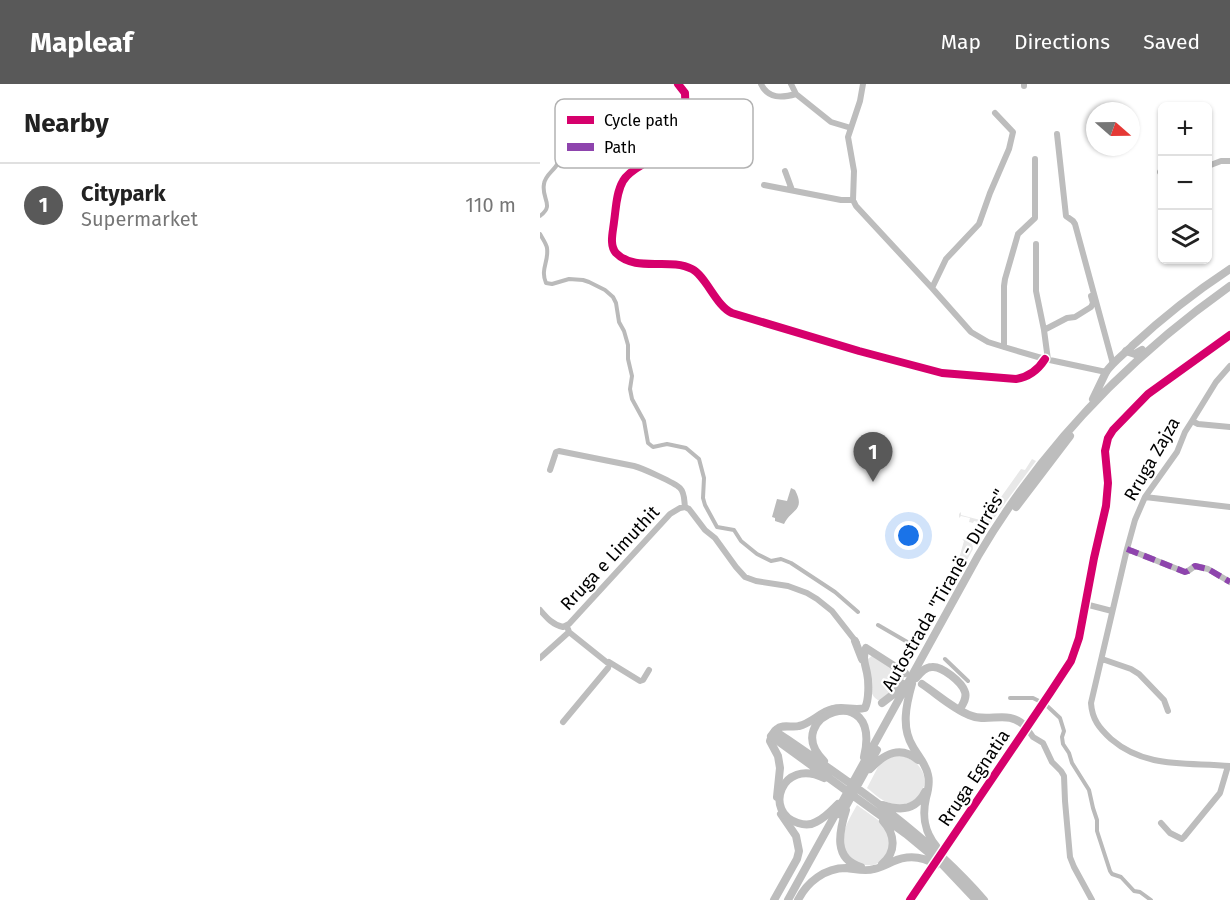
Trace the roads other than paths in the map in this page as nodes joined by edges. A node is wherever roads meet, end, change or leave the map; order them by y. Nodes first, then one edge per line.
1 (678, 84) edge
2 (761, 84) edge
3 (791, 84) edge
4 (863, 84) edge
5 (796, 94) junction
6 (685, 99) edge
7 (995, 113) dead end
8 (850, 128) junction
9 (1056, 134) dead end
10 (1035, 159) dead end
11 (1230, 161) edge
12 (1212, 164) edge
13 (639, 168) edge
14 (785, 171) dead end
15 (764, 185) dead end
16 (792, 190) junction
17 (853, 200) junction
18 (1076, 237) dead end
19 (1036, 244) dead end
20 (1230, 269) edge
21 (1230, 286) edge
22 (932, 288) junction
23 (1230, 291) edge
24 (1179, 324) junction
25 (1044, 330) junction
26 (1230, 335) edge
27 (1004, 347) junction
28 (1126, 351) junction
29 (1046, 359) junction
30 (1113, 364) junction
31 (1230, 366) edge
32 (1106, 372) junction
33 (1222, 374) junction
34 (1230, 378) edge
35 (1086, 410) junction
36 (1192, 421) junction
37 (1230, 427) edge
38 (550, 470) dead end
39 (1145, 497) junction
40 (685, 507) junction
41 (1230, 507) edge
42 (1127, 549) junction
43 (1230, 582) edge
44 (1085, 604) junction
45 (540, 610) edge
46 (1112, 611) junction
47 (567, 629) junction
48 (855, 641) junction
49 (866, 648) junction
50 (875, 653) junction
51 (924, 654) junction
52 (540, 658) edge
53 (1102, 659) junction
54 (609, 662) junction
55 (865, 665) junction
56 (649, 670) dead end
57 (906, 674) dead end
58 (917, 682) junction
59 (868, 687) junction
60 (882, 703) junction
61 (862, 709) junction
62 (960, 709) junction
63 (1168, 711) dead end
64 (563, 722) dead end
65 (1026, 728) junction
66 (773, 734) junction
67 (1229, 766) edge
68 (861, 767) junction
69 (835, 778) junction
70 (862, 779) junction
71 (852, 794) junction
72 (873, 805) junction
73 (1161, 823) dead end
74 (947, 845) dead end
75 (932, 868) dead end
76 (774, 900) edge
77 (788, 900) edge
78 (796, 900) edge
79 (910, 900) edge
80 (974, 900) edge
81 (986, 900) edge
82 (1092, 900) edge

1 - 6 street
2 - 5 street
3 - 5 street
4 - 8 street
5 - 8 street
7 - 22 street
8 - 17 street
9 - 30 street
10 - 27 street
11 - 12 street
13 - 29 street
14 - 16 street
15 - 16 street
16 - 17 street
17 - 22 street
18 - 25 street
19 - 25 street
20 - 28 main road
21 - 24 highway, Autostrada "Tiranë - Durrës"
22 - 27 street
23 - 58 highway, Autostrada "Tiranë - Durrës"
24 - 28 highway
24 - 35 highway, Autostrada "Tiranë - Durrës"
25 - 29 street
26 - 44 main road
27 - 29 street
28 - 30 main road
29 - 32 street
30 - 32 main road
31 - 33 street, Rruga Zajza
32 - 35 highway
33 - 34 street
33 - 36 street, Rruga Zajza
35 - 51 highway, Autostrada "Tiranë - Durrës"
36 - 37 street
36 - 39 street, Rruga Zajza
38 - 40 street
39 - 41 street
39 - 42 street, Rruga Zajza
40 - 47 street, Rruga e Limuthit
40 - 48 street, Rruga e Limuthit
42 - 43 street
42 - 46 street, Rruga Zajza
44 - 46 street
44 - 65 main road
45 - 47 street, Rruga e Limuthit
46 - 53 street, Rruga Zajza
47 - 52 street
47 - 54 street
48 - 49 street, Rruga e Limuthit
48 - 55 main road
49 - 50 main road
49 - 55 main road
50 - 55 main road
50 - 57 main road
51 - 60 highway
51 - 68 highway, Autostrada "Tiranë - Durrës"
53 - 63 street
53 - 67 street, Rruga Zajza
54 - 56 street
54 - 64 street
55 - 59 main road
58 - 62 main road, Rruga Egnatia
58 - 62 highway
58 - 70 highway, Autostrada "Tiranë - Durrës"
58 - 81 highway
59 - 60 main road
59 - 61 main road
60 - 61 main road
61 - 66 main road
62 - 65 main road, Rruga Egnatia
65 - 74 main road, Rruga Egnatia
65 - 82 street
66 - 69 highway
66 - 76 main road
67 - 73 street
68 - 69 highway
68 - 71 highway, Autostrada "Tiranë - Durrës"
69 - 71 highway
69 - 71 highway
70 - 71 highway, Autostrada "Tiranë - Durrës"
70 - 72 highway
71 - 72 highway
71 - 72 highway
71 - 77 highway, Autostrada "Tiranë - Durrës"
71 - 78 highway, Autostrada "Tiranë - Durrës"
72 - 80 highway
72 - 81 highway
75 - 79 main road
78 - 80 highway

